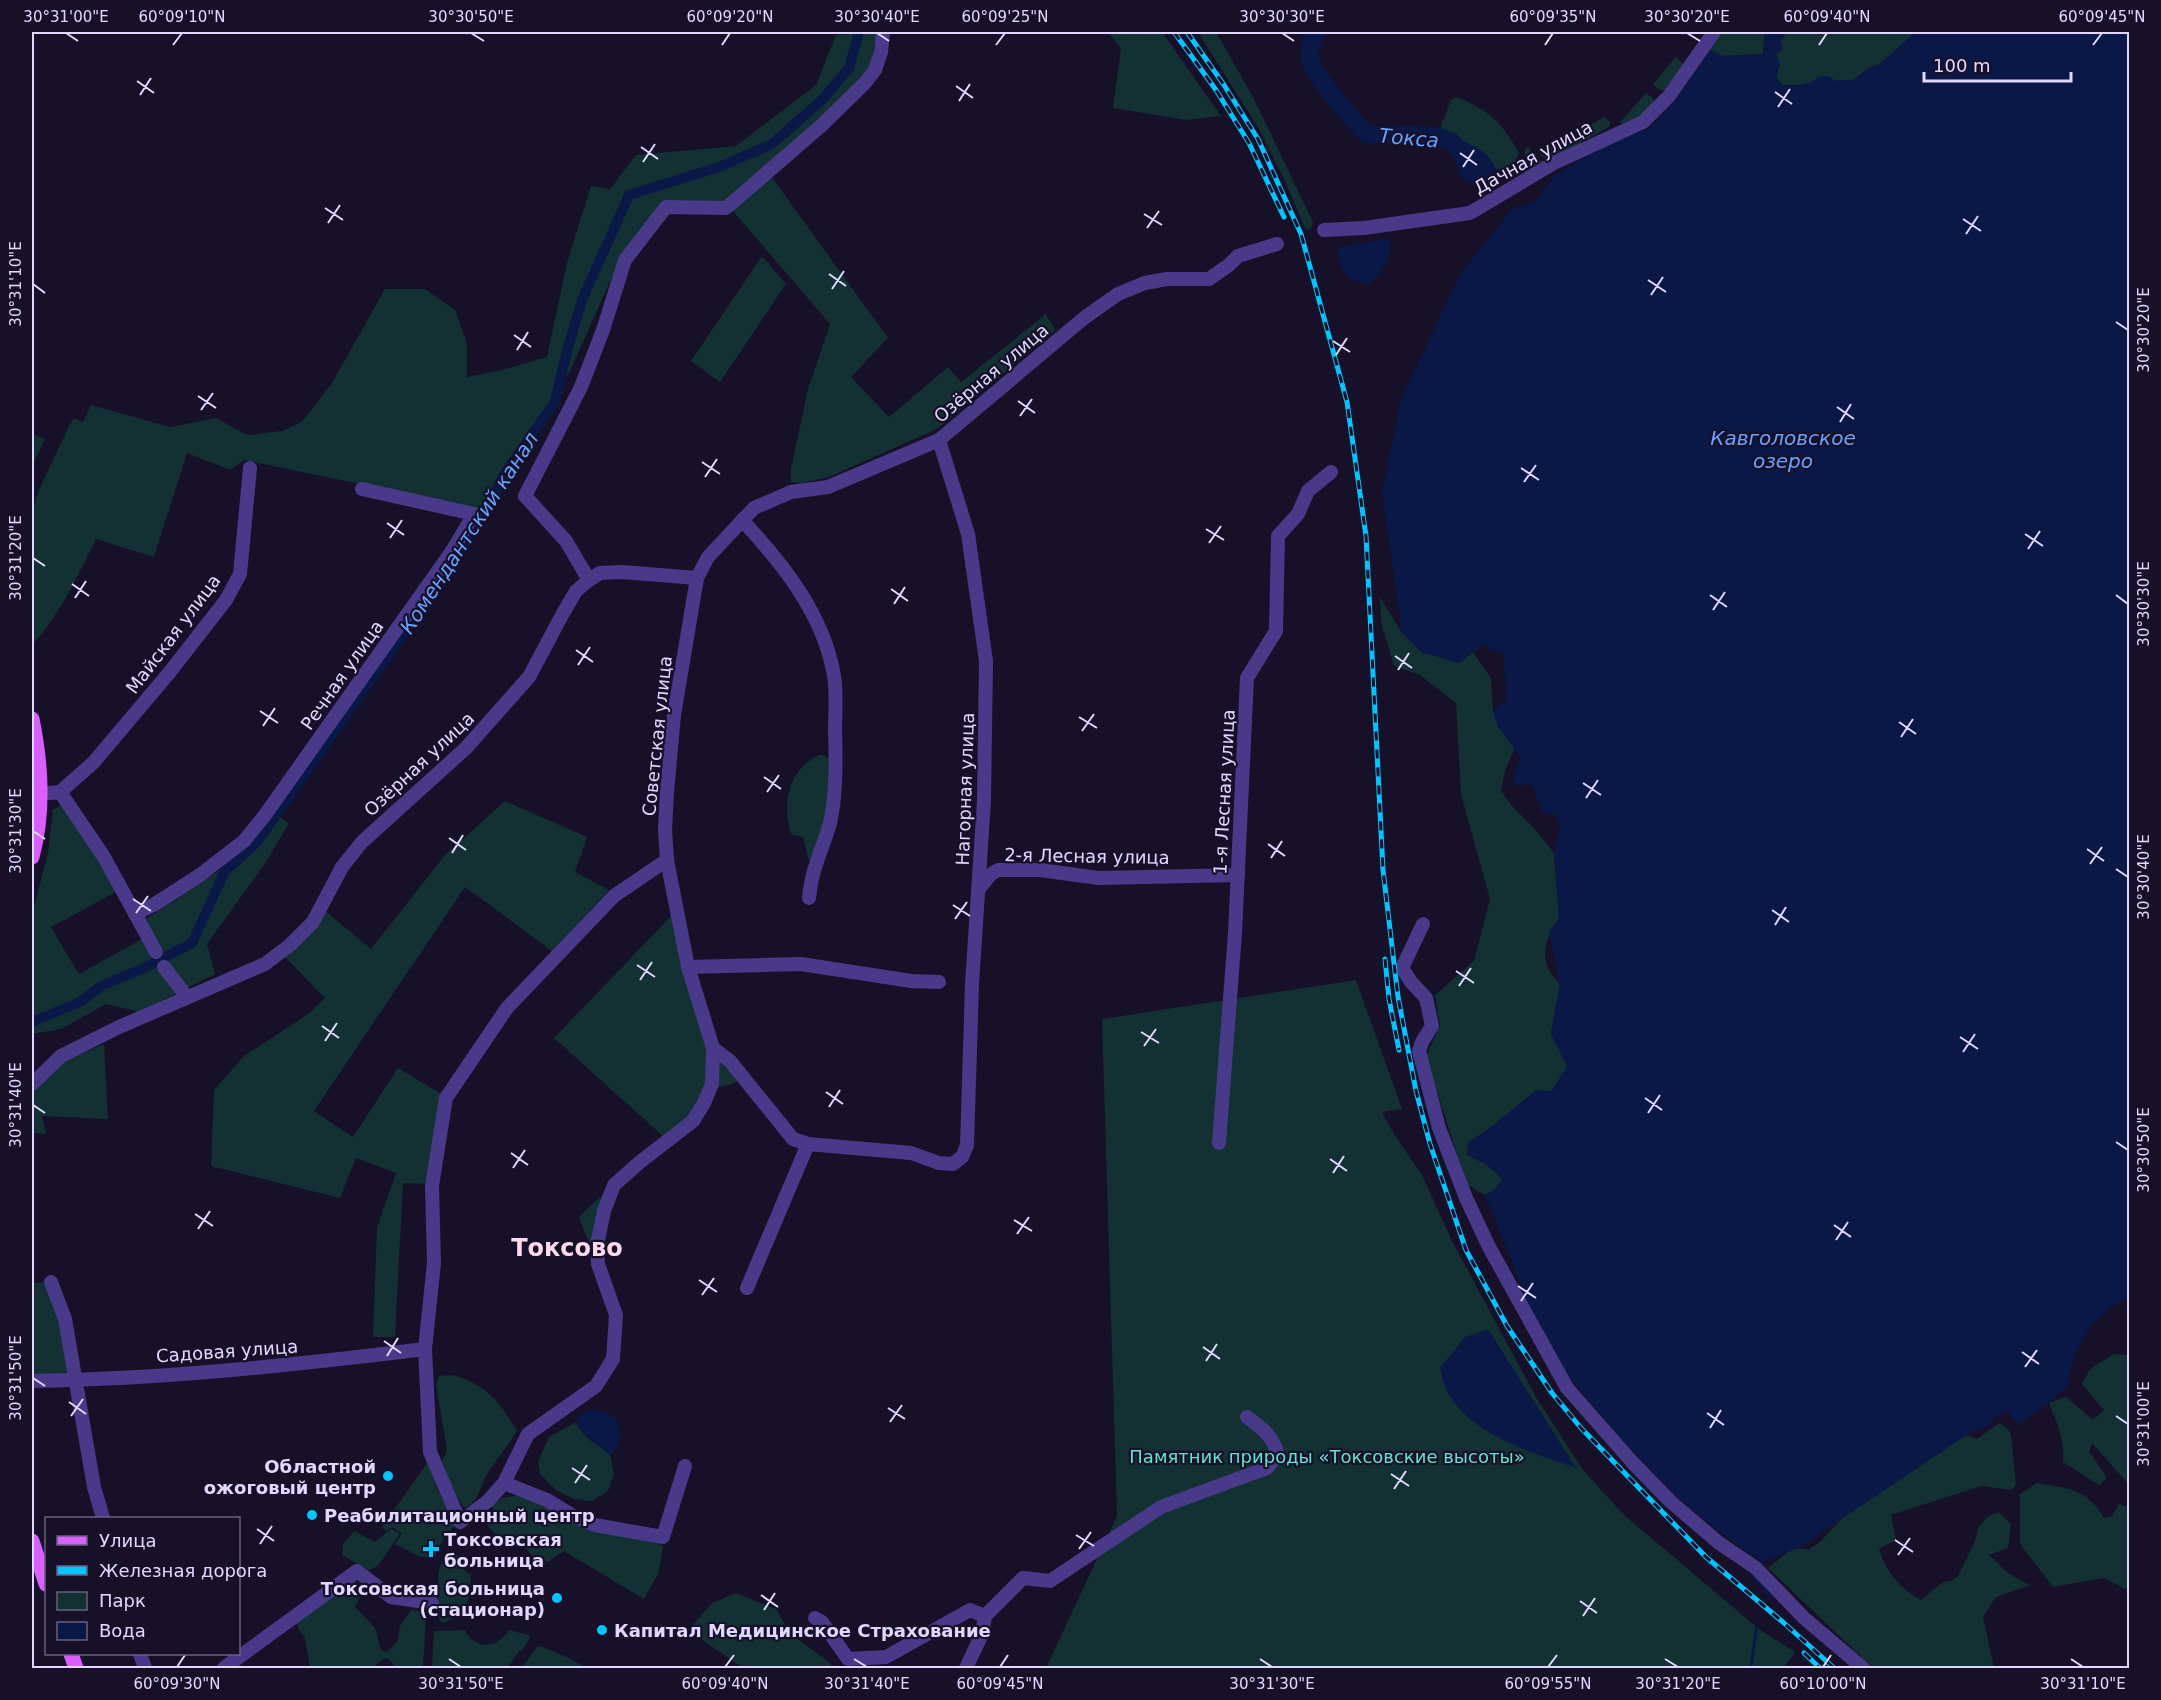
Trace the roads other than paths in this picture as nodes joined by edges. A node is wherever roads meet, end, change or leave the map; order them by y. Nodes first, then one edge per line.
1 (883, 32) edge
2 (1714, 32) edge
3 (1324, 230) dead end
4 (1277, 244) dead end
5 (939, 440) junction
6 (250, 468) dead end
7 (1331, 472) dead end
8 (362, 489) dead end
9 (742, 520) junction
10 (697, 578) junction
11 (589, 580) junction
12 (32, 719) edge
13 (60, 792) junction
14 (39, 794) junction
15 (35, 813) edge
16 (32, 857) edge
17 (667, 860) junction
18 (1238, 875) junction
19 (979, 889) junction
20 (809, 898) dead end
21 (135, 914) junction
22 (1423, 924) dead end
23 (156, 952) dead end
24 (164, 967) dead end
25 (688, 967) junction
26 (939, 982) dead end
27 (187, 997) junction
28 (713, 1048) junction
29 (32, 1084) edge
30 (1219, 1143) dead end
31 (808, 1144) junction
32 (51, 1282) dead end
33 (747, 1288) dead end
34 (425, 1350) junction
35 (75, 1380) junction
36 (32, 1381) edge
37 (1247, 1417) dead end
38 (685, 1466) dead end
39 (504, 1482) junction
40 (103, 1517) edge
41 (32, 1541) edge
42 (45, 1581) edge
43 (432, 1603) dead end
44 (985, 1616) junction
45 (815, 1618) dead end
46 (224, 1668) edge
47 (966, 1668) edge
48 (1863, 1668) edge

1 - 11 street
2 - 3 street, Дачная улица
4 - 5 street, Озёрная улица
5 - 9 street, Озёрная улица
5 - 19 street, Нагорная улица
6 - 13 street, Майская улица
7 - 18 street, 1-я Лесная улица
8 - 21 street, Речная улица
9 - 10 street, Озёрная улица
9 - 20 street
10 - 11 street
10 - 17 street, Советская улица
11 - 27 street, Озёрная улица
12 - 14 main road
13 - 14 street
13 - 21 street
14 - 15 main road
15 - 16 main road
17 - 25 street, Советская улица
17 - 34 street
18 - 19 street, 2-я Лесная улица
18 - 30 street, 1-я Лесная улица
19 - 31 street, Нагорная улица
21 - 23 street
22 - 48 street
24 - 27 street
25 - 26 street
25 - 28 street, Советская улица
27 - 29 street, Озёрная улица
28 - 31 street
28 - 39 street, Советская улица
31 - 33 street
32 - 35 street
34 - 35 street, Садовая улица
34 - 39 street, Советская улица
35 - 36 street, Садовая улица
35 - 40 street
37 - 44 street
38 - 39 street
41 - 42 main road
43 - 46 street
44 - 45 street
44 - 47 street

